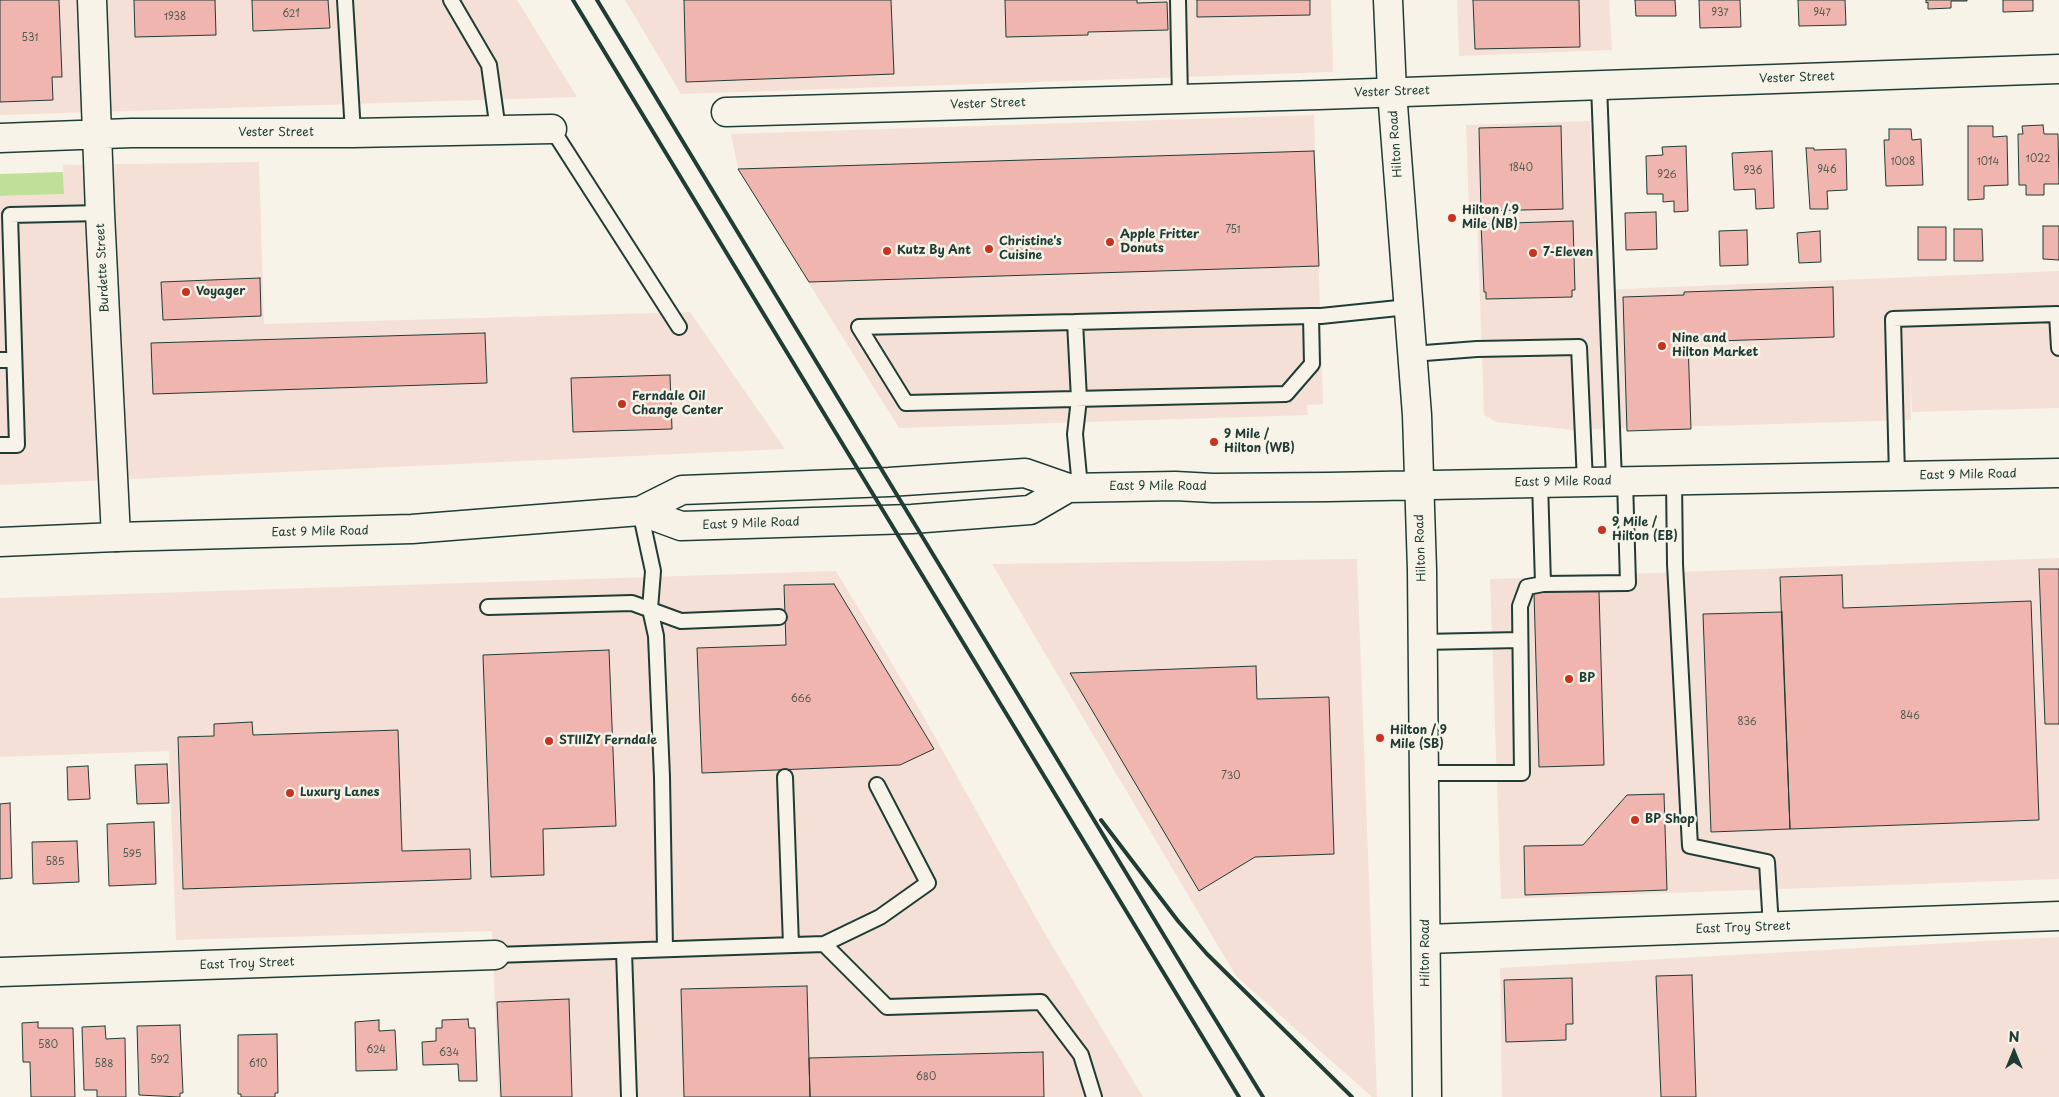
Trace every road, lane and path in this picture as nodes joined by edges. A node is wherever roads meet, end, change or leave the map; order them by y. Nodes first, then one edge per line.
1 (92, 0) edge
2 (345, 0) edge
3 (451, 0) edge
4 (1178, 0) edge
5 (1388, 0) edge
6 (2059, 69) edge
7 (1599, 85) junction
8 (1392, 92) junction
9 (1180, 98) junction
10 (726, 112) dead end
11 (552, 129) joint
12 (498, 130) junction
13 (353, 133) junction
14 (98, 134) junction
15 (0, 138) edge
16 (100, 213) junction
17 (5, 216) edge
18 (1408, 307) junction
19 (1311, 316) junction
20 (1075, 322) junction
21 (679, 327) dead end
22 (2059, 348) edge
23 (1412, 354) junction
24 (7, 360) edge
25 (1079, 399) junction
26 (0, 445) edge
27 (2059, 473) edge
28 (1897, 476) junction
29 (1674, 480) junction
30 (1620, 481) junction
31 (1540, 482) junction
32 (1586, 482) junction
33 (1419, 484) junction
34 (1074, 488) junction
35 (640, 511) junction
36 (116, 537) junction
37 (0, 542) edge
38 (1543, 584) junction
39 (488, 607) dead end
40 (650, 609) junction
41 (779, 617) dead end
42 (1520, 640) junction
43 (1422, 642) junction
44 (1424, 773) junction
45 (785, 777) dead end
46 (877, 785) dead end
47 (2059, 916) edge
48 (1771, 927) junction
49 (1426, 939) junction
50 (824, 944) junction
51 (791, 945) junction
52 (665, 949) junction
53 (624, 951) junction
54 (495, 955) joint
55 (0, 972) edge
56 (628, 1097) edge
57 (1094, 1097) edge
58 (1427, 1097) edge

1 - 14 street, Burdette Street
2 - 13 lane
3 - 12 lane
4 - 9 lane
5 - 8 street, Hilton Road
6 - 7 street, Vester Street
7 - 8 street, Vester Street
7 - 30 lane
8 - 9 street, Vester Street
8 - 18 street, Hilton Road
9 - 10 street, Vester Street
11 - 12 street, Vester Street
11 - 21 lane
12 - 13 street, Vester Street
13 - 14 street, Vester Street
14 - 15 street, Vester Street
14 - 16 street, Burdette Street
16 - 17 lane
16 - 36 street, Burdette Street
17 - 24 lane
18 - 19 lane
18 - 23 street, Hilton Road
19 - 20 lane
19 - 25 lane
20 - 25 lane
20 - 25 lane
22 - 28 lane
23 - 32 lane
23 - 33 street, Hilton Road
24 - 26 lane
25 - 34 lane
27 - 28 street, East 9 Mile Road
28 - 29 street, East 9 Mile Road
29 - 30 street, East 9 Mile Road
29 - 48 lane
30 - 32 street, East 9 Mile Road
30 - 38 lane
31 - 32 street, East 9 Mile Road
31 - 33 street, East 9 Mile Road
31 - 38 lane
33 - 34 street, East 9 Mile Road
33 - 43 street, Hilton Road
34 - 35 street, East 9 Mile Road
34 - 35 street, East 9 Mile Road
35 - 36 street, East 9 Mile Road
35 - 40 lane
36 - 37 street, East 9 Mile Road
38 - 42 lane
39 - 40 lane
40 - 41 lane
40 - 52 lane
42 - 43 lane
42 - 44 lane
43 - 44 street, Hilton Road
44 - 49 street, Hilton Road
45 - 51 lane
46 - 50 lane
47 - 48 street, East Troy Street
48 - 49 street, East Troy Street
49 - 58 street, Hilton Road
50 - 51 lane
50 - 57 lane
51 - 52 lane
52 - 53 lane
53 - 54 lane
53 - 56 lane
54 - 55 street, East Troy Street

